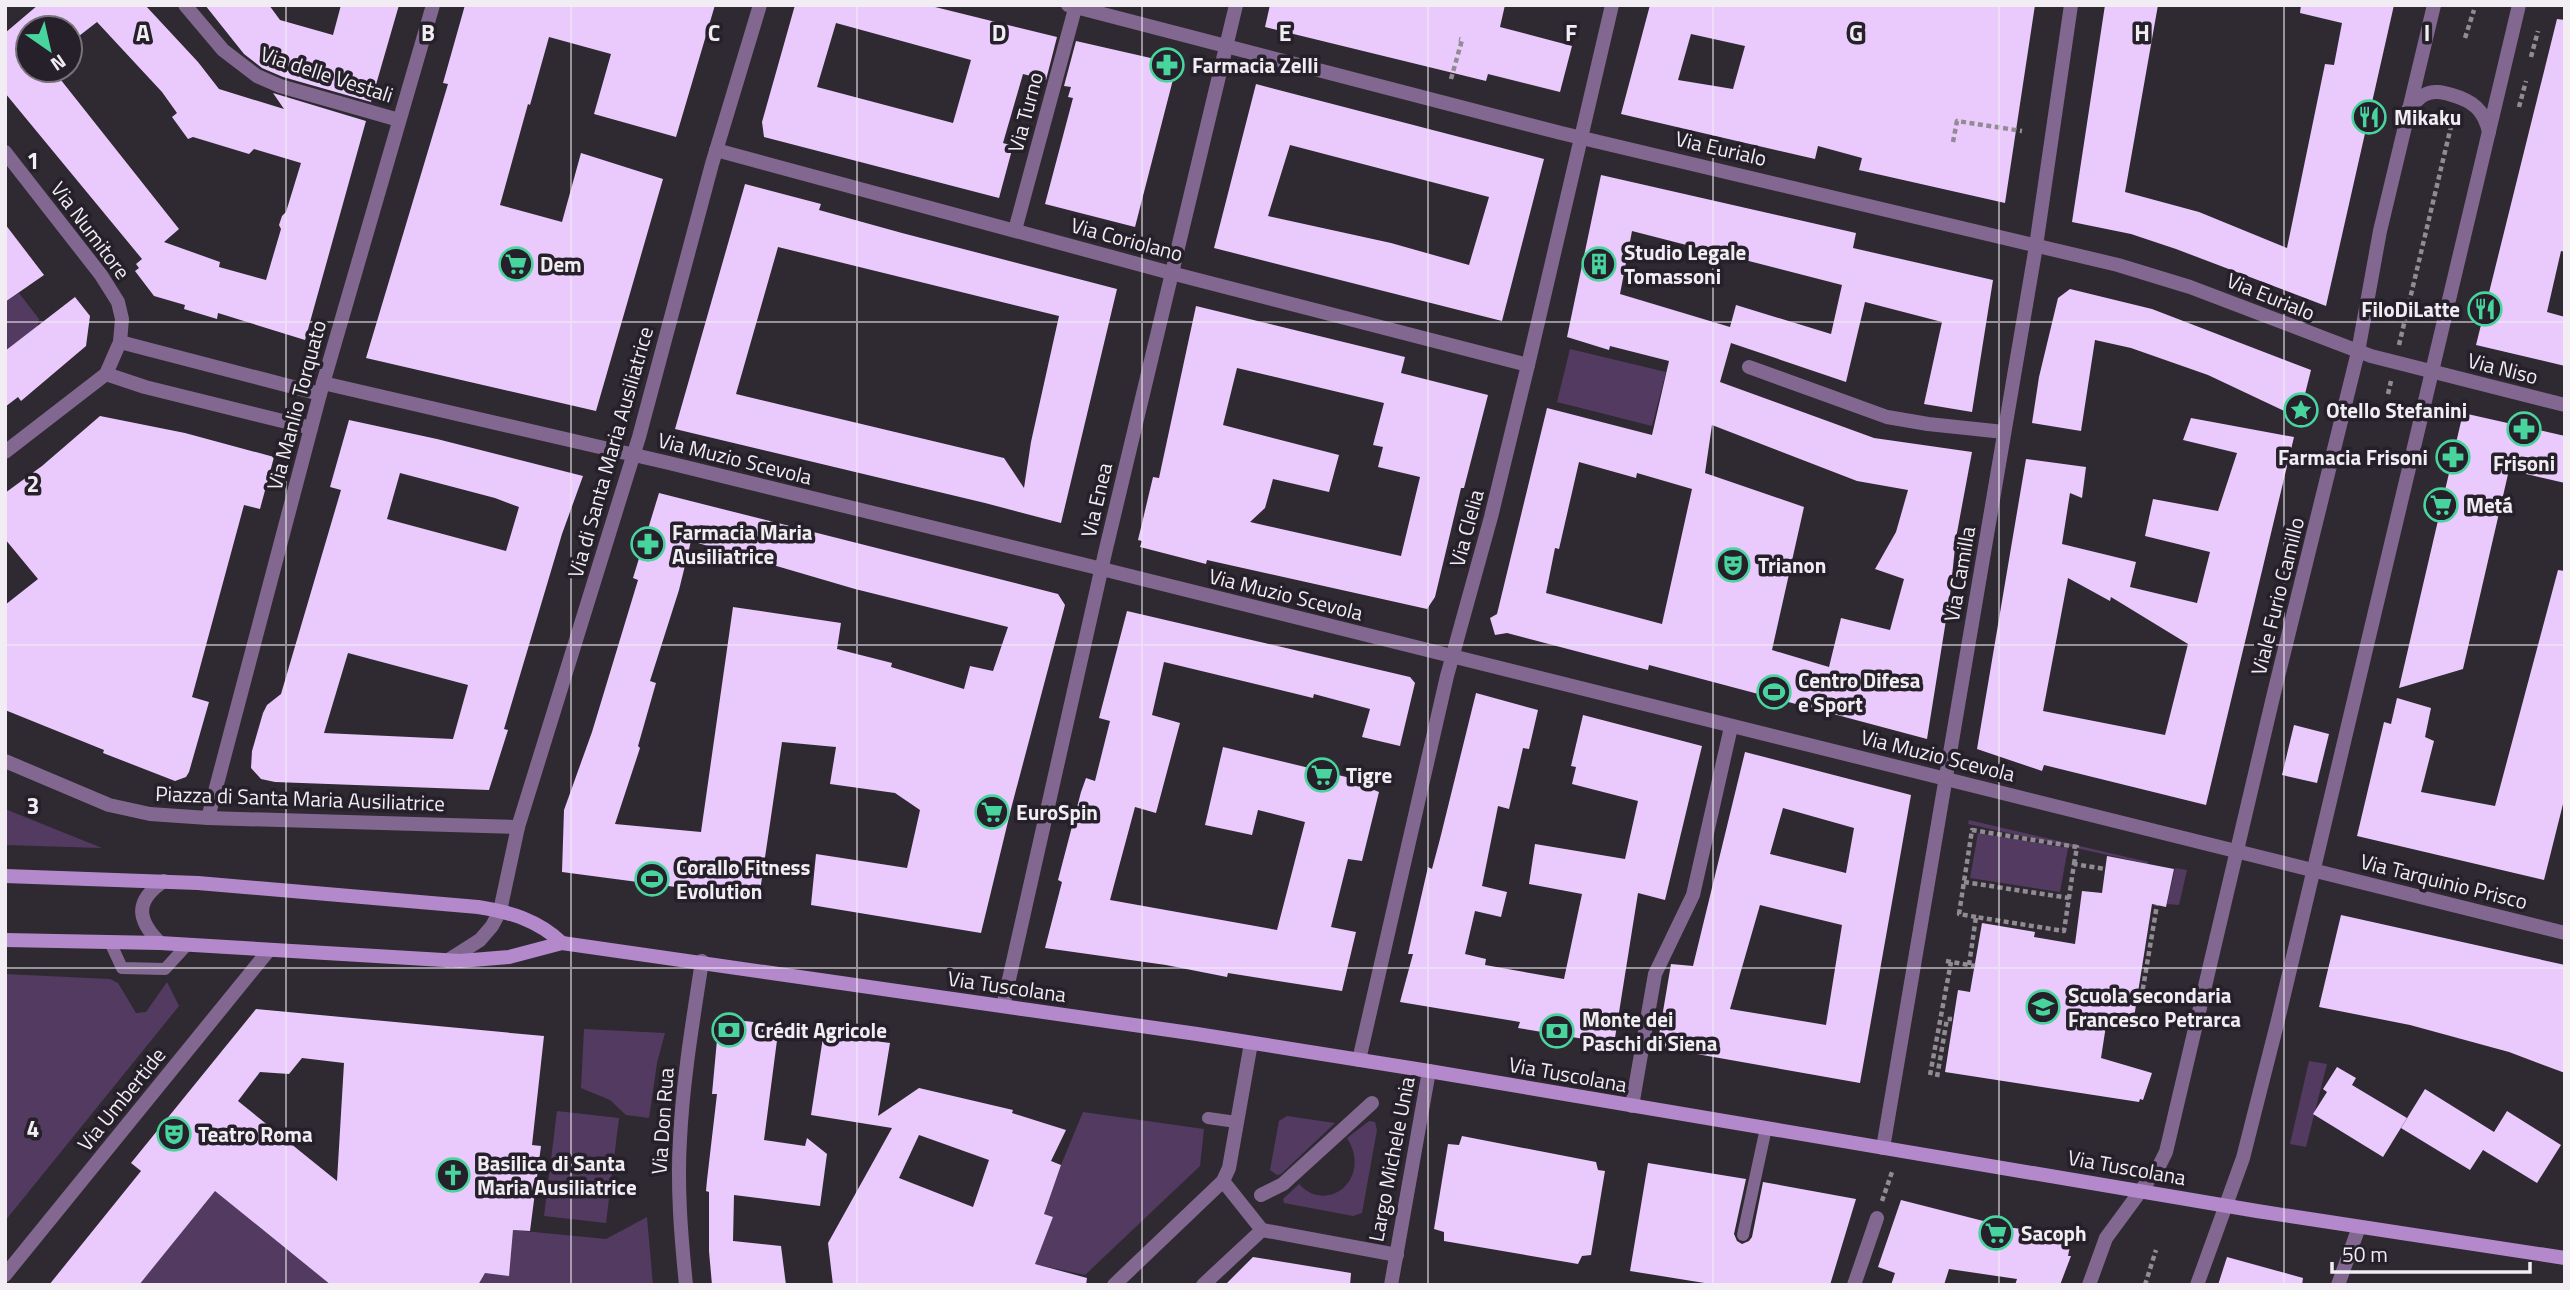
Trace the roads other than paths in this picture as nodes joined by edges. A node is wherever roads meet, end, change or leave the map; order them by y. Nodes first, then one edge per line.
1 (185, 5) edge
2 (433, 5) edge
3 (760, 5) edge
4 (1236, 5) edge
5 (1612, 5) edge
6 (2071, 5) edge
7 (2434, 5) edge
8 (2519, 5) edge
9 (1073, 6) edge
10 (1226, 46) junction
11 (2406, 112) junction
12 (399, 120) junction
13 (2489, 134) junction
14 (1582, 137) junction
15 (716, 150) junction
16 (5, 152) edge
17 (1014, 230) junction
18 (2036, 246) junction
19 (1171, 273) junction
20 (120, 342) junction
21 (2358, 352) junction
22 (1528, 365) junction
23 (1749, 367) dead end
24 (2430, 372) junction
25 (106, 374) junction
26 (321, 388) junction
27 (2565, 405) edge
28 (311, 428) junction
29 (2004, 432) junction
30 (5, 452) edge
31 (634, 455) junction
32 (1102, 569) junction
33 (1452, 657) junction
34 (1731, 727) junction
35 (5, 761) edge
36 (1946, 778) junction
37 (208, 818) junction
38 (518, 827) junction
39 (2237, 852) junction
40 (2314, 871) junction
41 (5, 876) edge
42 (164, 881) junction
43 (500, 911) junction
44 (2565, 933) edge
45 (5, 940) edge
46 (110, 942) junction
47 (160, 943) junction
48 (562, 943) junction
49 (187, 945) junction
50 (269, 950) junction
51 (447, 961) junction
52 (702, 961) junction
53 (1003, 1006) junction
54 (1251, 1043) junction
55 (1359, 1060) junction
56 (1429, 1071) junction
57 (1372, 1103) dead end
58 (1632, 1106) junction
59 (1208, 1118) dead end
60 (1236, 1122) junction
61 (1766, 1128) junction
62 (1883, 1149) junction
63 (1223, 1181) junction
64 (2138, 1192) junction
65 (1261, 1195) dead end
66 (2224, 1205) junction
67 (1877, 1218) road end
68 (2359, 1227) junction
69 (1262, 1230) junction
70 (1743, 1235) dead end
71 (1397, 1255) junction
72 (2565, 1258) edge
73 (5, 1275) edge
74 (686, 1285) edge
75 (1114, 1285) edge
76 (1203, 1285) edge
77 (1391, 1285) edge
78 (1854, 1285) edge
79 (2089, 1285) edge
80 (2197, 1285) edge
81 (2338, 1285) edge

1 - 12 street, Via delle Vestali
2 - 12 street, Via Manlio Torquato
3 - 15 street, Via di Santa Maria Ausiliatrice
4 - 10 street, Via Enea
5 - 14 street, Via Clelia
6 - 18 street, Via Camilla
7 - 11 street, Viale Furio Camillo
8 - 13 street
9 - 10 street, Via Eurialo
9 - 17 street, Via Turno
10 - 14 street, Via Eurialo
10 - 19 street, Via Enea
11 - 13 street
11 - 21 street, Viale Furio Camillo
12 - 26 street, Via Manlio Torquato
13 - 24 street
14 - 18 street, Via Eurialo
14 - 22 street, Via Clelia
15 - 17 street, Via Coriolano
15 - 31 street, Via di Santa Maria Ausiliatrice
16 - 20 street, Via Numitore
17 - 19 street, Via Coriolano
18 - 21 street, Via Eurialo
18 - 29 street, Via Camilla
19 - 22 street, Via Coriolano
19 - 32 street, Via Enea
20 - 25 street
20 - 26 street, Via Muzio Scevola
21 - 24 street
21 - 39 street, Viale Furio Camillo
22 - 33 street, Via Clelia
23 - 29 street
24 - 27 street, Via Niso
24 - 40 street
25 - 28 street
25 - 30 street
26 - 28 street, Via Manlio Torquato
26 - 31 street, Via Muzio Scevola
28 - 37 street, Via Manlio Torquato
29 - 36 street, Via Camilla
31 - 32 street, Via Muzio Scevola
31 - 38 street, Via di Santa Maria Ausiliatrice
32 - 33 street, Via Muzio Scevola
32 - 53 street, Via Enea
33 - 34 street, Via Muzio Scevola
33 - 55 street, Via Clelia
34 - 36 street, Via Muzio Scevola
34 - 58 street
35 - 37 street, Piazza di Santa Maria Ausiliatrice
36 - 39 street, Via Muzio Scevola
36 - 62 street, Via Camilla
37 - 38 street, Piazza di Santa Maria Ausiliatrice
38 - 43 street, Via di Santa Maria Ausiliatrice
39 - 40 street
39 - 64 street, Viale Furio Camillo
40 - 44 street, Via Tarquinio Prisco
40 - 66 street
41 - 42 main road
42 - 43 main road
42 - 47 street
43 - 48 main road, Via Tuscolana
43 - 51 street
45 - 46 main road
46 - 47 main road
46 - 49 lane
47 - 49 main road
48 - 51 main road, Via Tuscolana
48 - 52 main road, Via Tuscolana
49 - 50 main road
50 - 51 main road
50 - 73 street, Via Umbertide
52 - 53 main road, Via Tuscolana
52 - 74 street, Via Don Rua
53 - 54 main road, Via Tuscolana
54 - 55 main road, Via Tuscolana
54 - 60 street
55 - 56 main road, Via Tuscolana
56 - 58 main road, Via Tuscolana
56 - 71 street, Largo Michele Unia
57 - 65 street
58 - 61 main road, Via Tuscolana
59 - 60 lane
60 - 63 street
61 - 62 main road, Via Tuscolana
61 - 70 lane
62 - 64 main road, Via Tuscolana
63 - 69 street
63 - 75 street
64 - 66 main road, Via Tuscolana
64 - 79 street, Viale Furio Camillo
66 - 68 main road, Via Tuscolana
66 - 80 street
67 - 78 street
68 - 72 main road, Via Tuscolana
68 - 81 street
69 - 71 street, Largo Michele Unia
69 - 76 street
71 - 77 street

